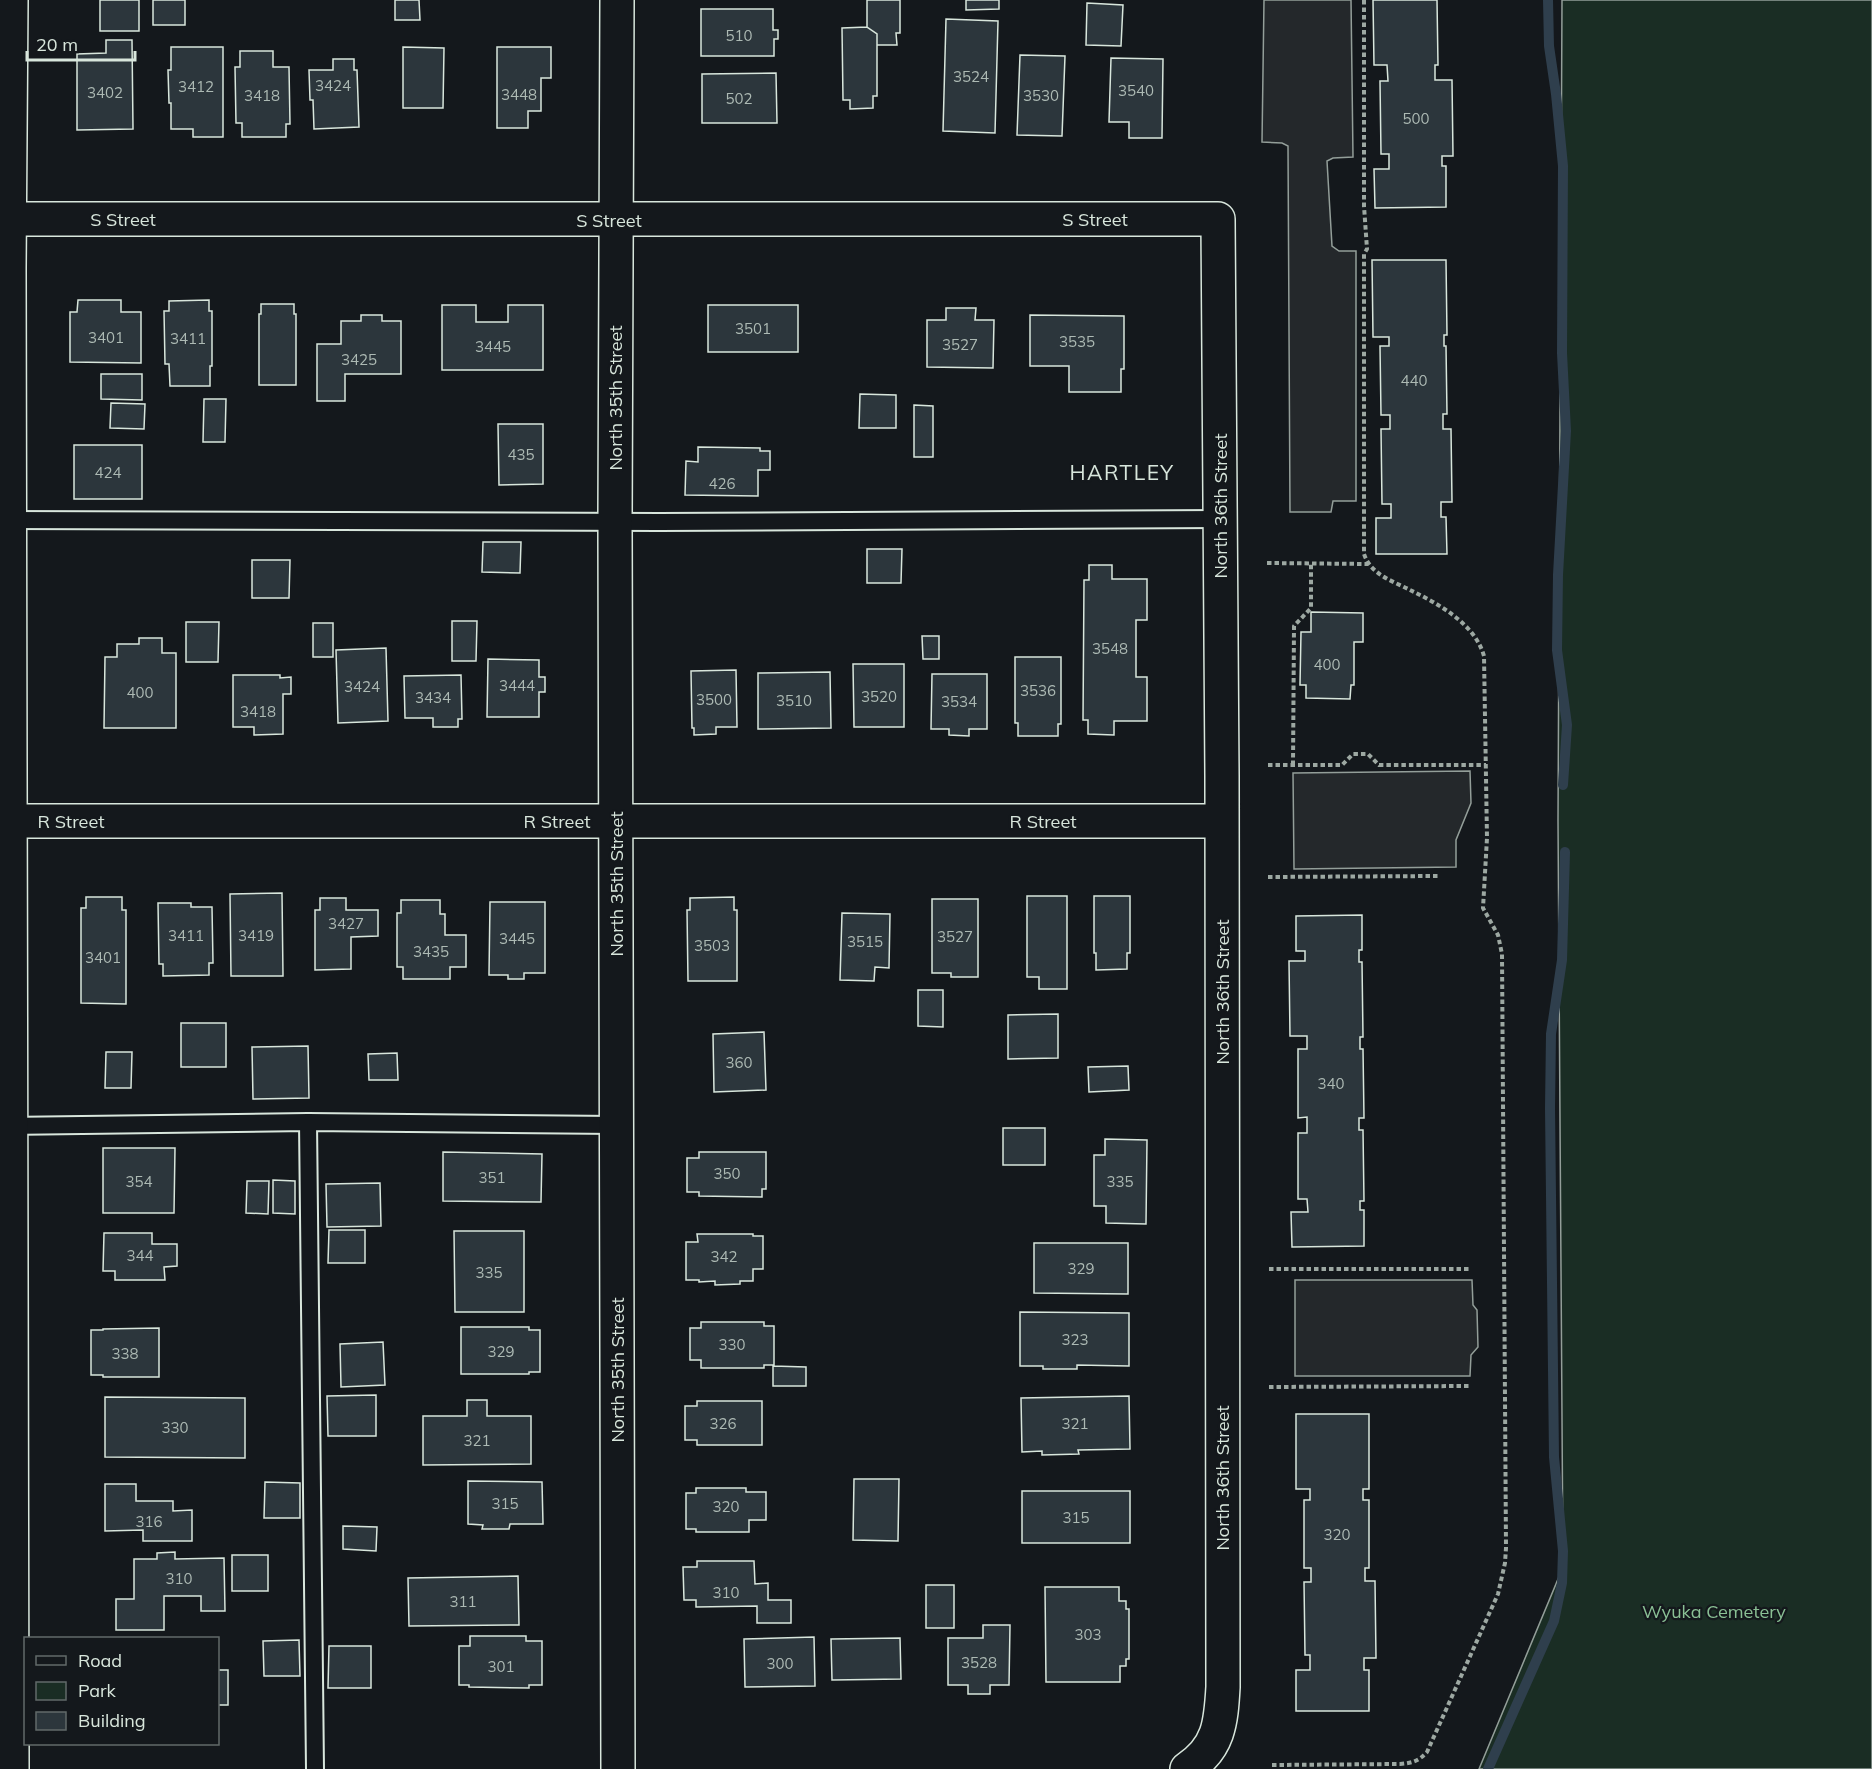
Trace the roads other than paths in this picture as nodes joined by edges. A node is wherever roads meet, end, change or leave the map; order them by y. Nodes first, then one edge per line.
1 (11, 0) edge
2 (617, 0) edge
3 (4, 219) edge
4 (1218, 219) joint
5 (615, 220) junction
6 (1221, 519) junction
7 (5, 520) edge
8 (615, 522) junction
9 (5, 821) edge
10 (616, 822) junction
11 (1222, 822) junction
12 (308, 1122) junction
13 (616, 1125) junction
14 (5, 1126) edge
15 (1194, 1764) edge
16 (12, 1769) edge
17 (315, 1769) edge
18 (618, 1769) edge

1 - 3 street
2 - 5 street, North 35th Street
3 - 5 street, S Street
3 - 7 street
4 - 5 street, S Street
4 - 6 street, North 36th Street
5 - 8 street, North 35th Street
6 - 8 lane
6 - 11 street, North 36th Street
7 - 8 lane
7 - 9 street
8 - 10 street, North 35th Street
9 - 10 street, R Street
9 - 14 street
10 - 11 street, R Street
10 - 13 street, North 35th Street
11 - 15 street, North 36th Street
12 - 13 lane
12 - 14 lane
12 - 17 lane
13 - 18 street, North 35th Street
14 - 16 street

